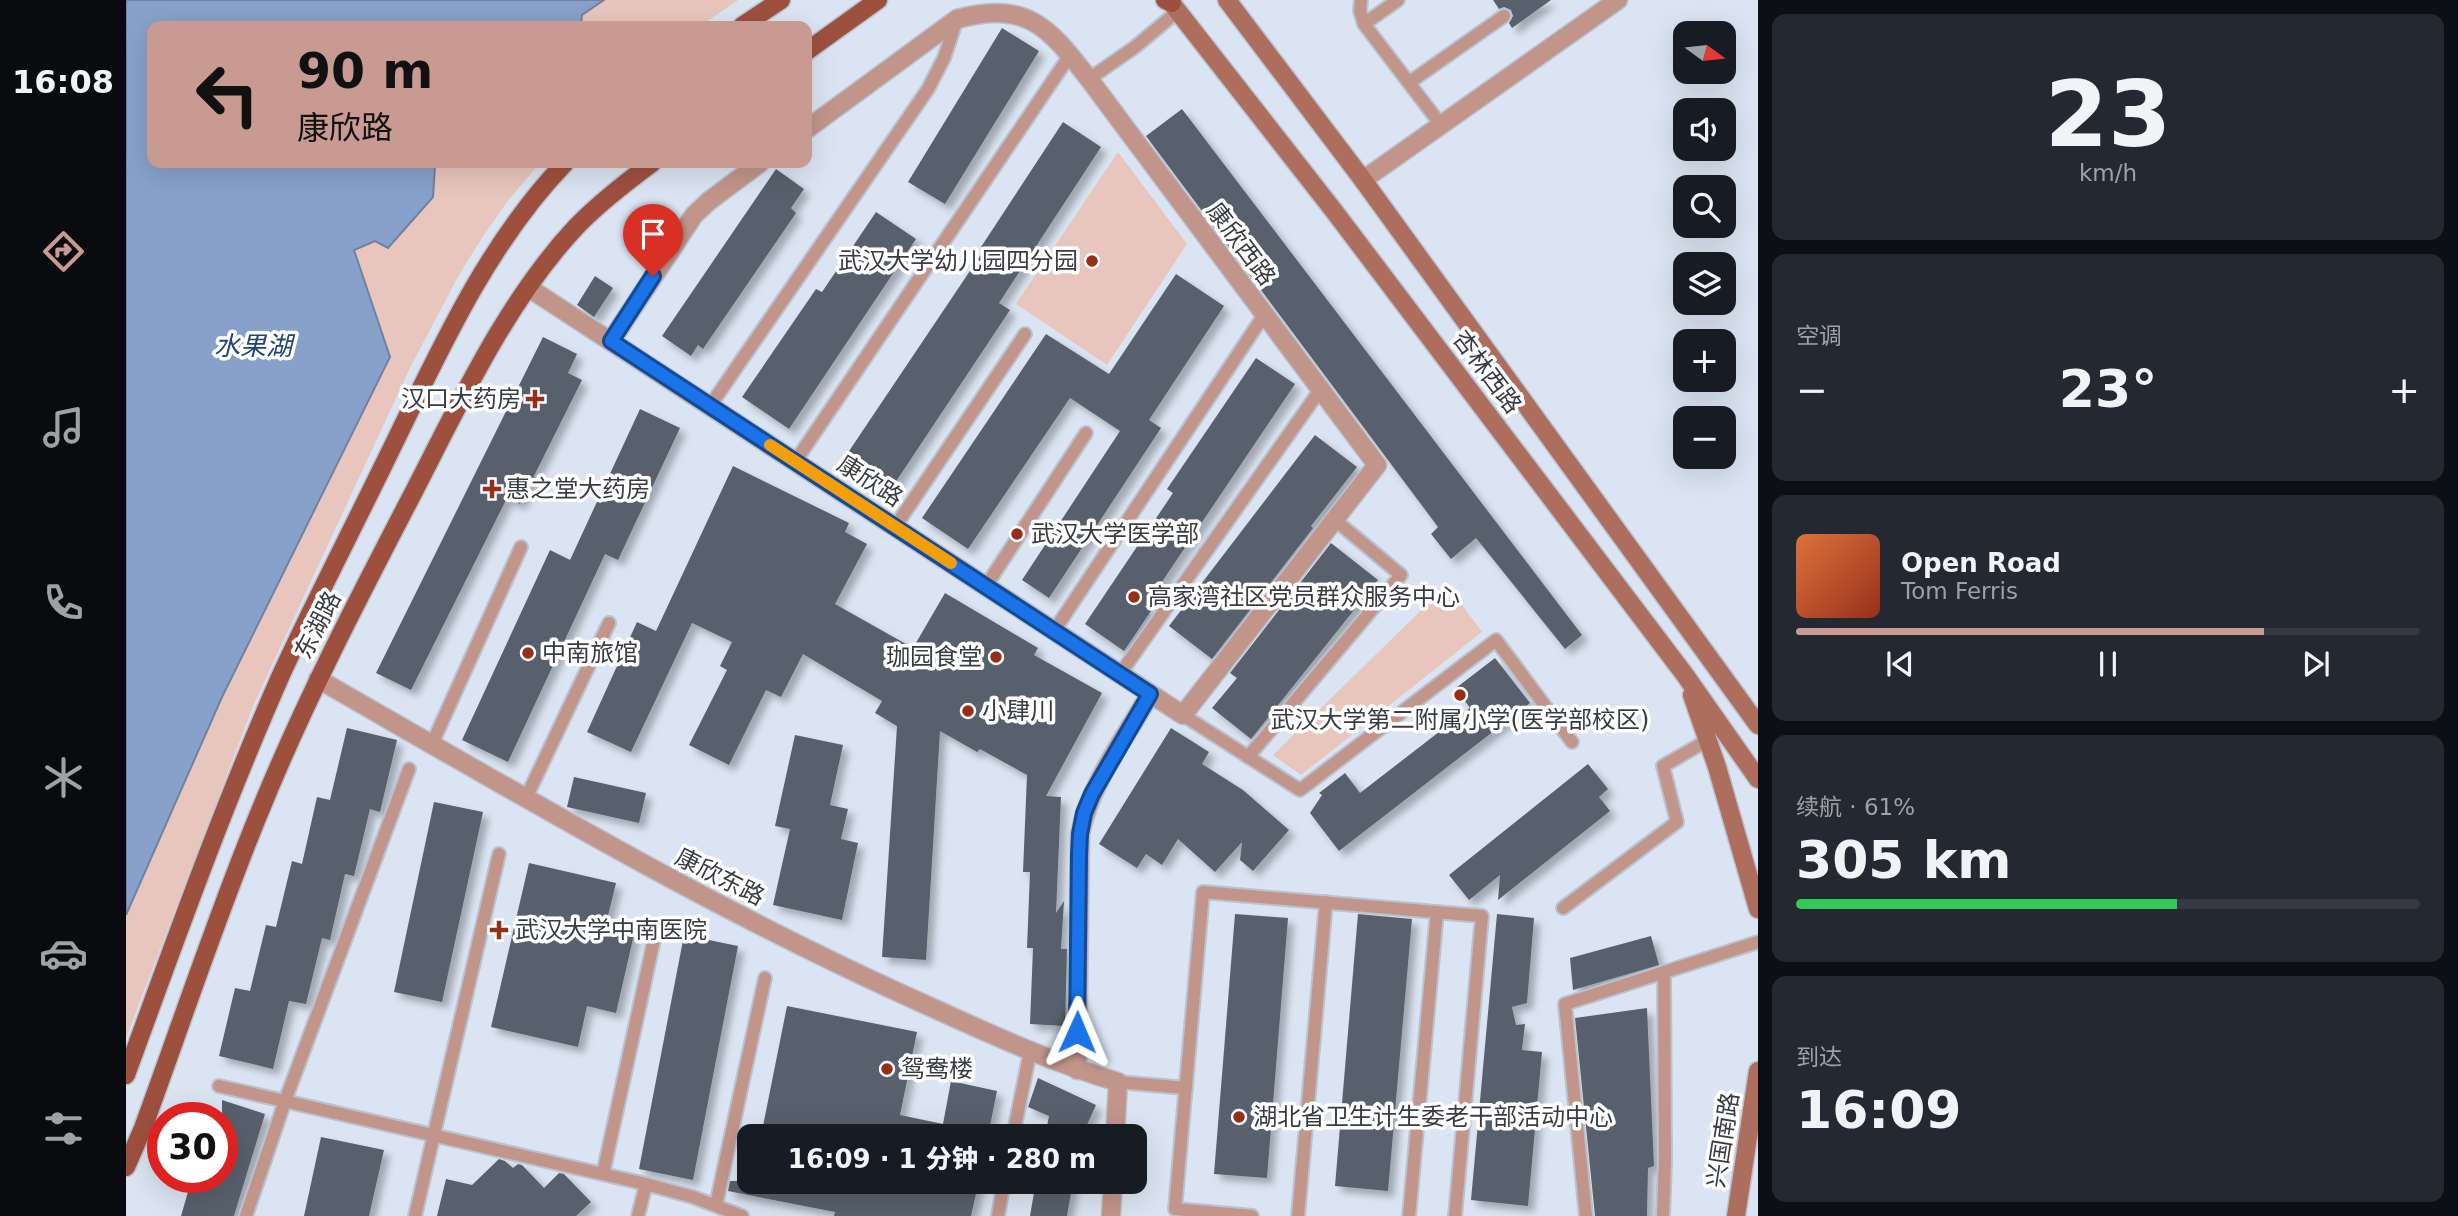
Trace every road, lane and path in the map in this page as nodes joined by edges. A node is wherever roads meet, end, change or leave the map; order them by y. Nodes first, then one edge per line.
1 (781, 0) edge
2 (1227, 0) edge
3 (1360, 0) edge
4 (1398, 0) edge
5 (1618, 0) edge
6 (876, 2) edge
7 (1171, 4) edge
8 (1504, 16) dead end
9 (957, 19) junction
10 (750, 21) edge
11 (1364, 23) junction
12 (812, 47) edge
13 (1070, 55) junction
14 (1089, 79) junction
15 (1410, 82) junction
16 (812, 125) edge
17 (1441, 125) junction
18 (561, 168) edge
19 (645, 168) edge
20 (753, 168) edge
21 (1363, 180) junction
22 (529, 288) junction
23 (1264, 315) junction
24 (1025, 334) dead end
25 (611, 341) junction
26 (1320, 390) junction
27 (710, 406) junction
28 (1086, 433) dead end
29 (795, 462) junction
30 (1335, 520) junction
31 (895, 527) junction
32 (521, 547) dead end
33 (986, 586) junction
34 (609, 623) dead end
35 (1054, 631) junction
36 (1120, 674) junction
37 (1685, 675) junction
38 (318, 679) junction
39 (1150, 694) junction
40 (1738, 698) junction
41 (1758, 709) edge
42 (1184, 715) junction
43 (1758, 725) edge
44 (1707, 740) junction
45 (1572, 741) dead end
46 (432, 744) junction
47 (1248, 757) junction
48 (409, 769) dead end
49 (1758, 779) edge
50 (526, 798) junction
51 (499, 854) dead end
52 (1326, 902) junction
53 (1563, 908) dead end
54 (1758, 909) edge
55 (1437, 912) junction
56 (655, 935) dead end
57 (1758, 942) edge
58 (1664, 972) junction
59 (765, 978) dead end
60 (1030, 1052) junction
61 (1077, 1070) junction
62 (1758, 1071) edge
63 (126, 1075) edge
64 (1118, 1082) junction
65 (219, 1086) dead end
66 (1186, 1088) junction
67 (285, 1101) junction
68 (1015, 1124) edge
69 (1116, 1124) edge
70 (433, 1136) junction
71 (126, 1167) edge
72 (603, 1174) junction
73 (646, 1184) junction
74 (1002, 1194) edge
75 (1112, 1194) edge
76 (716, 1205) junction
77 (1173, 1213) edge
78 (246, 1216) edge
79 (415, 1216) edge
80 (638, 1216) edge
81 (742, 1216) edge
82 (998, 1216) edge
83 (1111, 1216) edge
84 (1252, 1216) edge
85 (1298, 1216) edge
86 (1409, 1216) edge
87 (1455, 1216) edge
88 (1586, 1216) edge
89 (1663, 1216) edge
90 (1735, 1216) edge

1 - 10 main road
2 - 21 main road, 杏林西路
3 - 11 lane
4 - 11 lane
5 - 17 street
6 - 12 main road
7 - 14 lane
7 - 37 main road, 杏林西路
8 - 15 lane
9 - 13 street, 康欣西路
9 - 16 street, 康欣西路
9 - 27 lane
11 - 15 lane
13 - 14 street, 康欣西路
13 - 29 lane
14 - 23 street, 康欣西路
15 - 17 lane
17 - 21 street
18 - 63 main road, 东湖路
19 - 22 main road, 东湖路
20 - 25 street
21 - 40 main road, 杏林西路
22 - 25 street, 康欣路
22 - 38 main road, 东湖路
23 - 26 street, 康欣西路
23 - 35 lane
24 - 31 lane
25 - 27 street, 康欣路
26 - 30 street, 康欣西路
26 - 36 lane
27 - 29 street, 康欣路
28 - 33 lane
29 - 31 street, 康欣路
30 - 42 street, 康欣西路
30 - 47 lane
31 - 33 street, 康欣路
32 - 46 lane
33 - 35 street, 康欣路
34 - 50 lane
35 - 36 street, 康欣路
36 - 39 street, 康欣路
37 - 44 main road
37 - 49 main road, 杏林西路
38 - 46 street, 康欣东路
38 - 71 main road, 东湖路
39 - 42 street, 康欣路
39 - 61 street
40 - 41 main road
40 - 43 main road, 杏林西路
42 - 47 lane
44 - 53 lane
44 - 54 main road
45 - 47 lane
46 - 50 street, 康欣东路
48 - 67 lane
50 - 60 street, 康欣东路
51 - 70 lane
52 - 55 lane
52 - 66 lane
52 - 85 lane
55 - 86 lane
55 - 87 lane
56 - 72 lane
57 - 58 lane
58 - 88 lane
58 - 89 lane
59 - 76 lane
60 - 61 street, 康欣东路
60 - 68 lane
61 - 64 street, 康欣东路
62 - 90 main road, 兴国南路
64 - 66 lane
64 - 69 street
65 - 67 lane
66 - 77 lane
67 - 70 lane
67 - 78 lane
70 - 72 lane
70 - 79 lane
72 - 73 lane
73 - 76 lane
73 - 80 lane
74 - 82 lane
75 - 83 street
76 - 81 lane
77 - 84 lane

